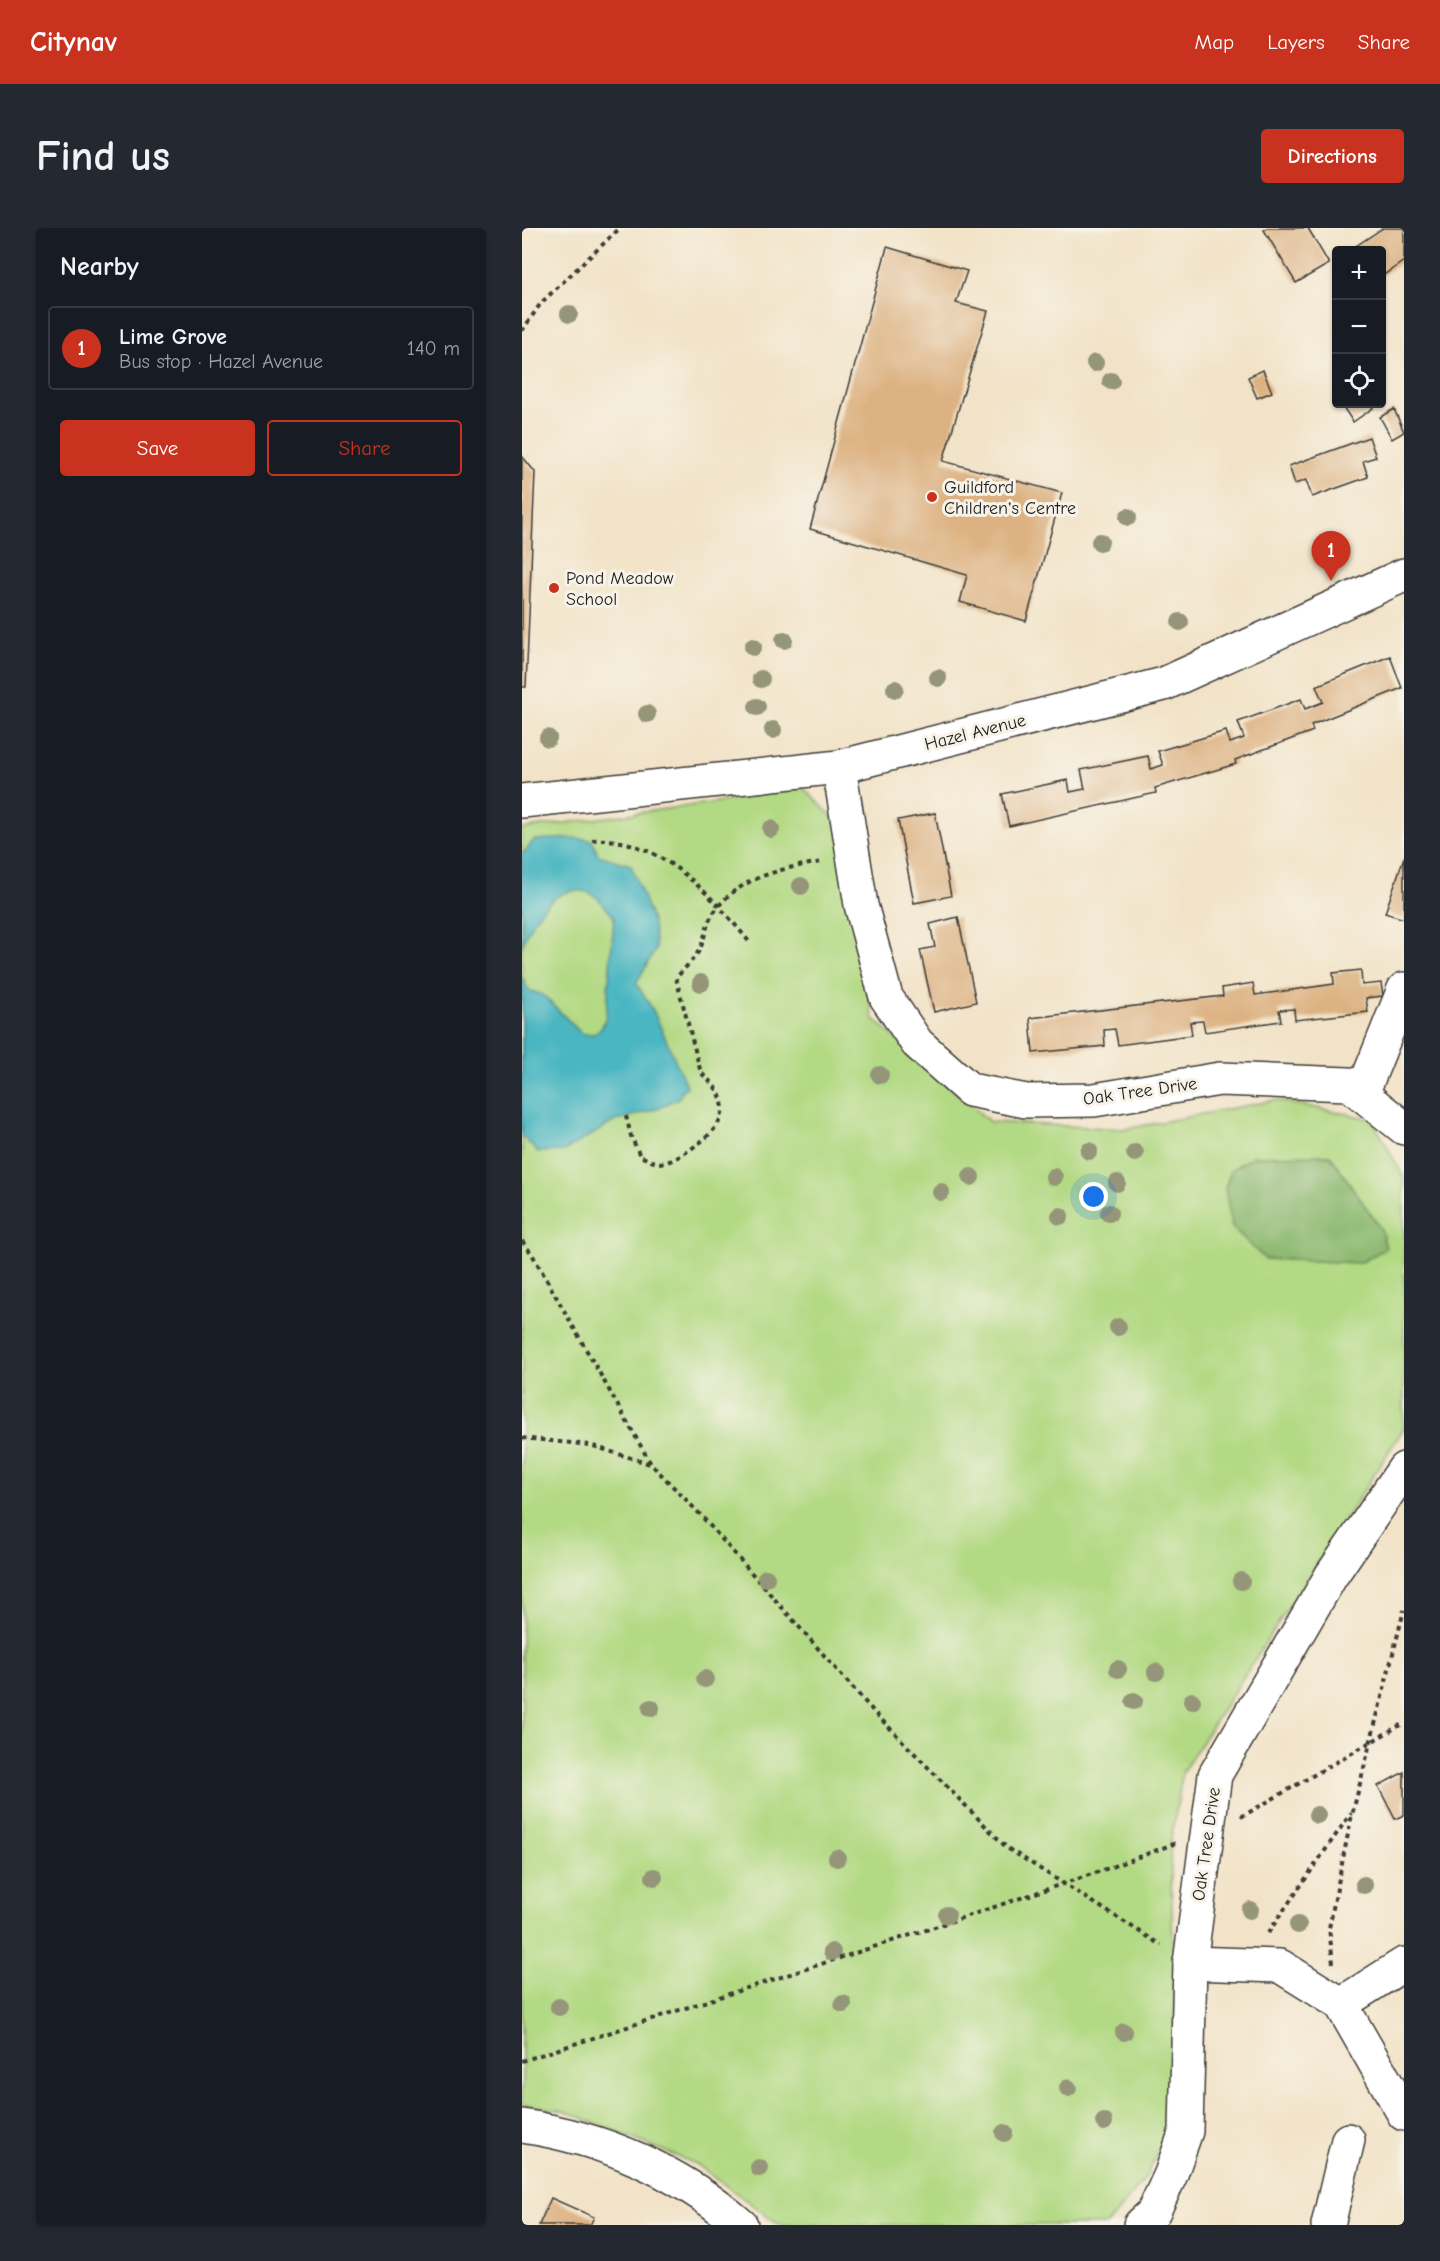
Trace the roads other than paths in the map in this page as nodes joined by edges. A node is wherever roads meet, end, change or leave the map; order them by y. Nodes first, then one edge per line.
1 (1404, 575) edge
2 (838, 767) junction
3 (522, 801) edge
4 (1404, 988) edge
5 (1362, 1094) junction
6 (1404, 1128) edge
7 (1404, 1469) edge
8 (1190, 1964) junction
9 (1404, 1964) edge
10 (1349, 1999) junction
11 (1402, 2106) edge
12 (522, 2126) edge
13 (1348, 2140) dead end
14 (1154, 2221) edge
15 (741, 2225) edge
16 (1328, 2225) edge

1 - 2 street, Hazel Avenue
2 - 3 street, Hazel Avenue
2 - 5 street, Oak Tree Drive
4 - 5 street
5 - 6 street, Oak Tree Drive
7 - 8 street, Oak Tree Drive
8 - 10 street
8 - 14 street, Oak Tree Drive
9 - 10 street
10 - 11 street
12 - 15 street
13 - 16 street

